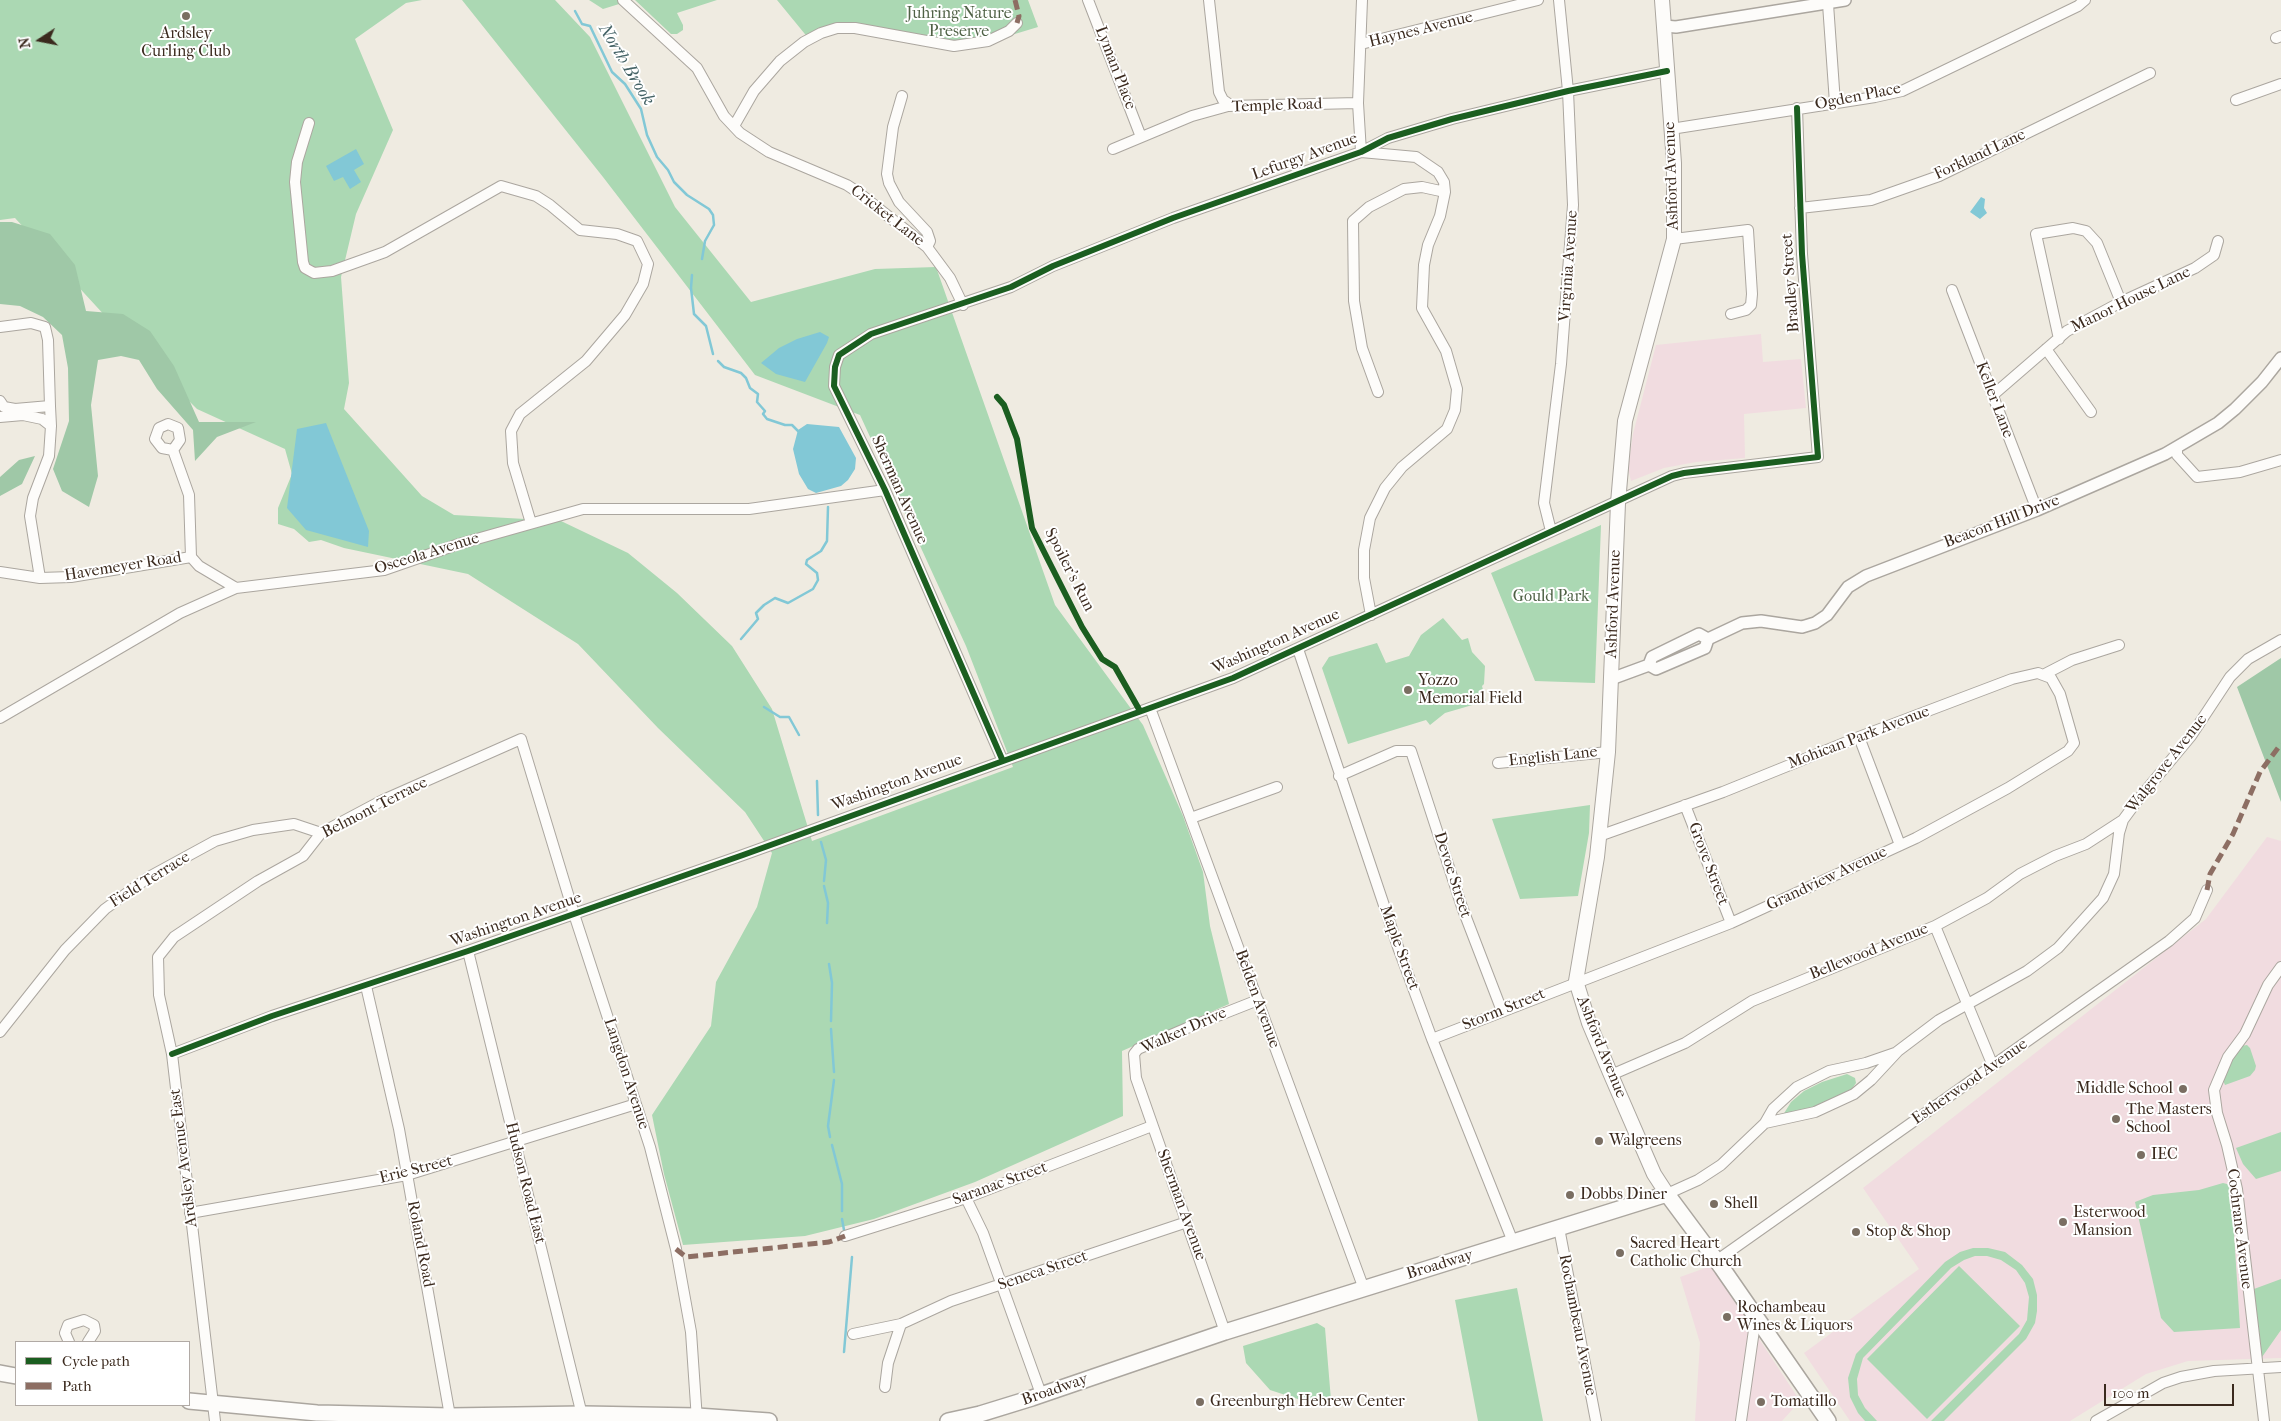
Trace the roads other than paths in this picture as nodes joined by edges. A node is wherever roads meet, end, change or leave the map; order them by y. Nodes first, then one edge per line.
1 (623, 0) edge
2 (1088, 0) edge
3 (1209, 0) edge
4 (1362, 0) edge
5 (1538, 0) edge
6 (1560, 0) edge
7 (1662, 0) edge
8 (1845, 0) edge
9 (2085, 0) edge
10 (1828, 4) junction
11 (1017, 23) dead end
12 (1664, 26) junction
13 (1361, 44) junction
14 (1667, 71) junction
15 (2150, 72) dead end
16 (2281, 84) edge
17 (1568, 91) junction
18 (902, 96) dead end
19 (2236, 100) dead end
20 (1358, 103) junction
21 (1835, 103) junction
22 (1232, 106) junction
23 (1797, 108) junction
24 (309, 123) dead end
25 (734, 126) junction
26 (1671, 129) junction
27 (1141, 136) junction
28 (1113, 149) dead end
29 (1361, 152) junction
30 (1445, 192) junction
31 (1800, 208) junction
32 (1674, 239) junction
33 (2218, 241) dead end
34 (927, 248) junction
35 (1952, 290) dead end
36 (2121, 302) junction
37 (963, 305) junction
38 (1731, 314) dead end
39 (0, 327) edge
40 (2059, 339) junction
41 (2046, 349) junction
42 (2281, 358) edge
43 (1378, 392) dead end
44 (1992, 395) junction
45 (0, 401) edge
46 (50, 406) junction
47 (2091, 412) dead end
48 (0, 417) edge
49 (52, 426) junction
50 (2177, 448) junction
51 (173, 450) dead end
52 (1818, 457) joint
53 (2281, 460) edge
54 (885, 490) junction
55 (1618, 503) junction
56 (2037, 510) junction
57 (531, 523) junction
58 (1551, 532) junction
59 (191, 557) junction
60 (0, 572) edge
61 (40, 578) junction
62 (236, 588) junction
63 (1371, 615) junction
64 (2281, 640) edge
65 (2119, 645) dead end
66 (1298, 649) junction
67 (2043, 675) junction
68 (1611, 679) junction
69 (1150, 708) junction
70 (0, 718) edge
71 (1859, 737) junction
72 (521, 739) joint
73 (1608, 752) junction
74 (1002, 760) junction
75 (1498, 763) dead end
76 (1339, 776) junction
77 (1277, 788) dead end
78 (1685, 805) junction
79 (1191, 818) junction
80 (2123, 820) junction
81 (321, 833) junction
82 (1599, 836) junction
83 (1900, 845) junction
84 (2207, 890) dead end
85 (574, 914) junction
86 (1731, 923) junction
87 (190, 926) joint
88 (1934, 926) junction
89 (468, 952) junction
90 (2281, 966) edge
91 (1576, 982) junction
92 (366, 986) junction
93 (1258, 1000) junction
94 (1966, 1003) junction
95 (1502, 1011) junction
96 (0, 1032) edge
97 (1432, 1039) junction
98 (1898, 1051) junction
99 (172, 1054) junction
100 (1993, 1066) junction
101 (1611, 1076) junction
102 (1136, 1078) joint
103 (636, 1104) junction
104 (1765, 1123) junction
105 (1152, 1126) junction
106 (515, 1142) junction
107 (407, 1175) junction
108 (1667, 1194) junction
109 (966, 1198) junction
110 (190, 1213) junction
111 (1187, 1222) junction
112 (1559, 1228) junction
113 (845, 1236) dead end
114 (1513, 1242) junction
115 (1716, 1261) junction
116 (1002, 1285) junction
117 (1364, 1289) junction
118 (1756, 1316) junction
119 (901, 1324) junction
120 (1225, 1332) junction
121 (853, 1334) dead end
122 (69, 1341) edge
123 (89, 1341) edge
124 (2281, 1368) edge
125 (2258, 1369) junction
126 (0, 1373) edge
127 (15, 1376) edge
128 (885, 1387) dead end
129 (1042, 1394) junction
130 (190, 1401) edge
131 (212, 1404) junction
132 (450, 1416) junction
133 (583, 1417) edge
134 (697, 1418) edge
135 (215, 1421) edge
136 (769, 1421) edge
137 (948, 1421) edge
138 (1596, 1421) edge
139 (1741, 1421) edge
140 (1828, 1421) edge
141 (2096, 1421) edge
142 (2264, 1421) edge

1 - 25 street, Cricket Lane
2 - 27 street, Lyman Place
3 - 22 street
4 - 13 street
5 - 13 street, Haynes Avenue
6 - 17 street, Virginia Avenue
7 - 12 main road, Ashford Avenue
8 - 10 street
9 - 21 street, Ogden Place
10 - 12 street
10 - 21 street
11 - 25 street
12 - 14 main road, Ashford Avenue
13 - 20 street
14 - 17 street, Lefurgy Avenue
14 - 26 main road, Ashford Avenue
15 - 31 street, Forkland Lane
16 - 19 street
17 - 29 street, Lefurgy Avenue
17 - 58 street, Virginia Avenue
18 - 34 street
20 - 22 street, Temple Road
20 - 29 street
21 - 23 street, Ogden Place
22 - 27 street, Temple Road
23 - 26 street, Ogden Place
23 - 31 street, Bradley Street
24 - 57 street
25 - 34 street, Cricket Lane
26 - 32 main road, Ashford Avenue
27 - 28 street, Temple Road
29 - 30 street
29 - 37 street, Lefurgy Avenue
30 - 43 street
30 - 63 street
31 - 52 street, Bradley Street
32 - 38 street
32 - 55 main road, Ashford Avenue
33 - 36 street, Manor House Lane
34 - 37 street, Cricket Lane
35 - 44 street, Keller Lane
36 - 40 street, Manor House Lane
36 - 40 street
37 - 54 street, Sherman Avenue
39 - 46 street
40 - 41 street, Manor House Lane
41 - 44 street, Manor House Lane
41 - 47 street
42 - 50 street, Beacon Hill Drive
44 - 56 street, Keller Lane
45 - 46 street
46 - 49 street
48 - 49 street
49 - 61 street
50 - 53 street
50 - 56 street, Beacon Hill Drive
51 - 59 street
52 - 55 street, Washington Avenue
54 - 57 street, Osceola Avenue
54 - 74 street, Sherman Avenue
55 - 58 street, Washington Avenue
55 - 68 main road, Ashford Avenue
56 - 68 street, Beacon Hill Drive
57 - 62 street, Osceola Avenue
58 - 63 street, Washington Avenue
59 - 61 street, Havemeyer Road
59 - 62 street, Havemeyer Road
60 - 61 street, Havemeyer Road
62 - 70 street, Osceola Avenue
63 - 66 street, Washington Avenue
64 - 80 street, Walgrove Avenue
65 - 67 street, Mohican Park Avenue
66 - 69 street, Washington Avenue
66 - 76 street, Maple Street
67 - 71 street, Mohican Park Avenue
67 - 83 street, Grandview Avenue
68 - 73 main road, Ashford Avenue
69 - 74 street, Washington Avenue
69 - 79 street, Belden Avenue
71 - 78 street, Mohican Park Avenue
71 - 83 street
72 - 81 street, Belmont Terrace
72 - 85 street, Langdon Avenue
73 - 75 street, English Lane
73 - 82 main road, Ashford Avenue
74 - 85 street, Washington Avenue
76 - 95 street, Devoe Street
76 - 97 street, Maple Street
77 - 79 street
78 - 82 street, Mohican Park Avenue
78 - 86 street, Grove Street
79 - 93 street, Belden Avenue
80 - 88 street, Bellewood Avenue
80 - 94 street, Walgrove Avenue
81 - 87 street, Belmont Terrace
81 - 96 street, Field Terrace
82 - 91 main road, Ashford Avenue
83 - 86 street, Grandview Avenue
84 - 100 street, Estherwood Avenue
85 - 89 street, Washington Avenue
85 - 103 street, Langdon Avenue
86 - 91 street, Grandview Avenue
87 - 99 street, Ardsley Avenue East
88 - 94 street
88 - 101 street, Bellewood Avenue
89 - 92 street, Washington Avenue
89 - 106 street, Hudson Road East
90 - 125 street, Cochrane Avenue
91 - 95 street, Storm Street
91 - 101 main road, Ashford Avenue
92 - 99 street, Washington Avenue
92 - 107 street, Roland Road
93 - 102 street, Walker Drive
93 - 117 street, Belden Avenue
94 - 98 street, Walgrove Avenue
94 - 100 street
95 - 97 street, Storm Street
97 - 114 street, Maple Street
98 - 104 street, Walgrove Avenue
98 - 104 street, Walgrove Avenue
99 - 110 street, Ardsley Avenue East
100 - 115 street, Estherwood Avenue
101 - 108 main road, Ashford Avenue
102 - 105 street, Sherman Avenue
103 - 106 street, Erie Street
103 - 134 street, Langdon Avenue
104 - 108 street, Walgrove Avenue
105 - 109 street, Saranac Street
105 - 111 street, Sherman Avenue
106 - 107 street, Erie Street
106 - 133 street, Hudson Road East
107 - 110 street, Erie Street
107 - 132 street, Roland Road
108 - 112 main road, Broadway
108 - 115 main road
109 - 113 street, Saranac Street
109 - 116 street
110 - 131 street, Ardsley Avenue East
111 - 116 street, Seneca Street
111 - 120 street, Sherman Avenue
112 - 114 main road, Broadway
112 - 138 street, Rochambeau Avenue
114 - 117 main road, Broadway
115 - 118 main road
116 - 119 street, Seneca Street
116 - 129 street
117 - 120 main road, Broadway
118 - 139 street
118 - 140 main road
119 - 121 street, Seneca Street
119 - 128 street
120 - 129 main road, Broadway
122 - 123 street
124 - 125 street
125 - 141 street
125 - 142 street, Cochrane Avenue
126 - 127 main road
129 - 137 main road, Broadway
130 - 131 main road
131 - 132 main road
131 - 135 street, Ardsley Avenue East
132 - 133 main road
133 - 134 main road
134 - 136 main road

